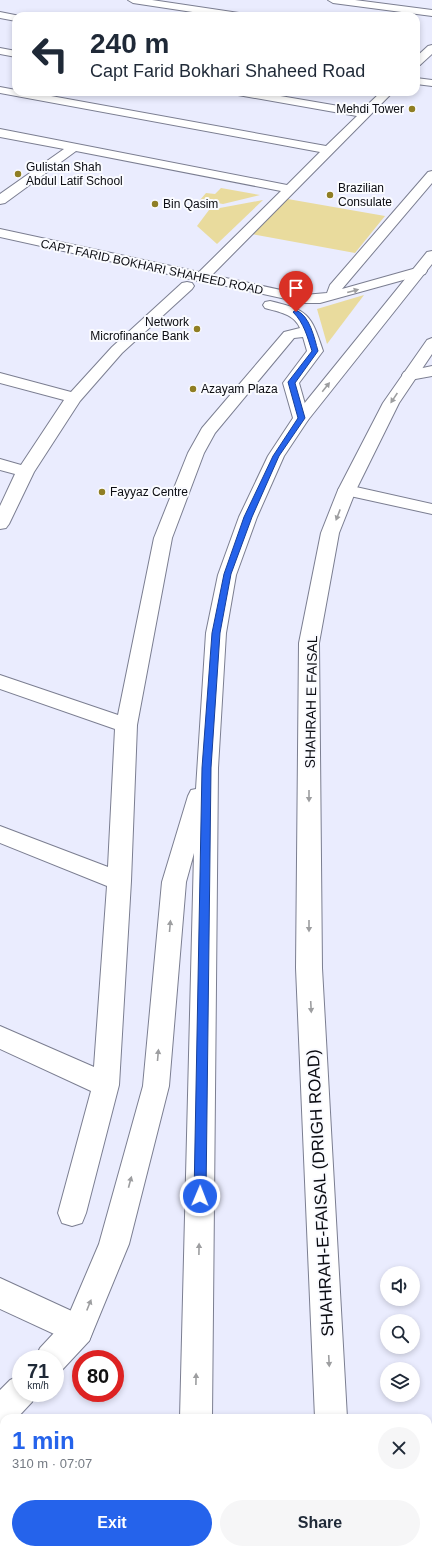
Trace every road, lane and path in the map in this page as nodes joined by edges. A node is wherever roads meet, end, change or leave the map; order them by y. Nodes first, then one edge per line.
1 (133, 0) edge
2 (333, 0) edge
3 (212, 12) edge
4 (432, 13) edge
5 (0, 15) edge
6 (12, 17) edge
7 (421, 44) dead end
8 (432, 47) edge
9 (0, 51) edge
10 (12, 53) edge
11 (420, 59) edge
12 (420, 81) edge
13 (432, 83) edge
14 (0, 90) edge
15 (12, 92) edge
16 (33, 96) edge
17 (261, 96) edge
18 (383, 96) edge
19 (365, 114) junction
20 (0, 133) edge
21 (73, 148) junction
22 (328, 150) junction
23 (432, 175) edge
24 (291, 189) junction
25 (0, 200) edge
26 (0, 233) edge
27 (0, 244) edge
28 (432, 255) edge
29 (420, 271) junction
30 (201, 278) junction
31 (187, 286) junction
32 (336, 296) junction
33 (309, 331) junction
34 (432, 343) edge
35 (432, 371) edge
36 (410, 375) junction
37 (0, 378) edge
38 (74, 398) junction
39 (301, 418) junction
40 (0, 464) edge
41 (25, 472) junction
42 (347, 490) junction
43 (432, 509) edge
44 (0, 524) edge
45 (0, 682) edge
46 (126, 725) junction
47 (207, 768) junction
48 (0, 834) edge
49 (118, 881) junction
50 (309, 968) joint
51 (0, 1037) edge
52 (106, 1084) junction
53 (72, 1213) dead end
54 (0, 1293) edge
55 (78, 1330) junction
56 (59, 1350) edge
57 (12, 1400) edge
58 (0, 1413) edge
59 (196, 1414) edge
60 (331, 1414) edge

1 - 3 main road
2 - 4 main road
5 - 6 main road
7 - 8 main road
8 - 11 main road
9 - 10 main road
12 - 13 main road
14 - 15 main road
16 - 22 main road
17 - 19 main road
18 - 19 main road
19 - 22 main road
20 - 21 main road
21 - 24 main road
21 - 25 main road
22 - 24 main road
23 - 32 main road
24 - 30 main road
26 - 30 main road, CAPT FARID BOKHARI SHAHEED ROAD
27 - 31 main road, CAPT FARID BOKHARI SHAHEED ROAD
28 - 29 main road
32 -> 29 main road, CAPT FARID BOKHARI SHAHEED ROAD
39 -> 29 main road
30 - 32 main road, CAPT FARID BOKHARI SHAHEED ROAD
31 - 33 main road, CAPT FARID BOKHARI SHAHEED ROAD
31 - 38 main road
33 - 39 main road, CAPT FARID BOKHARI SHAHEED ROAD
33 - 46 main road
34 - 36 main road, SHAHRAH E FAISAL
35 - 36 main road
36 -> 42 main road, SHAHRAH E FAISAL
37 - 38 main road
38 - 41 main road
39 - 47 main road
40 - 41 main road
41 - 44 main road
42 - 43 main road
42 -> 50 main road, SHAHRAH E FAISAL
45 - 46 main road
46 - 49 main road
55 -> 47 main road
59 -> 47 main road
48 - 49 main road
49 - 52 main road
50 -> 60 main road, SHAHRAH-E-FAISAL (DRIGH ROAD)
51 - 52 main road
52 - 53 main road
54 - 55 main road
55 - 56 main road
57 - 58 main road

